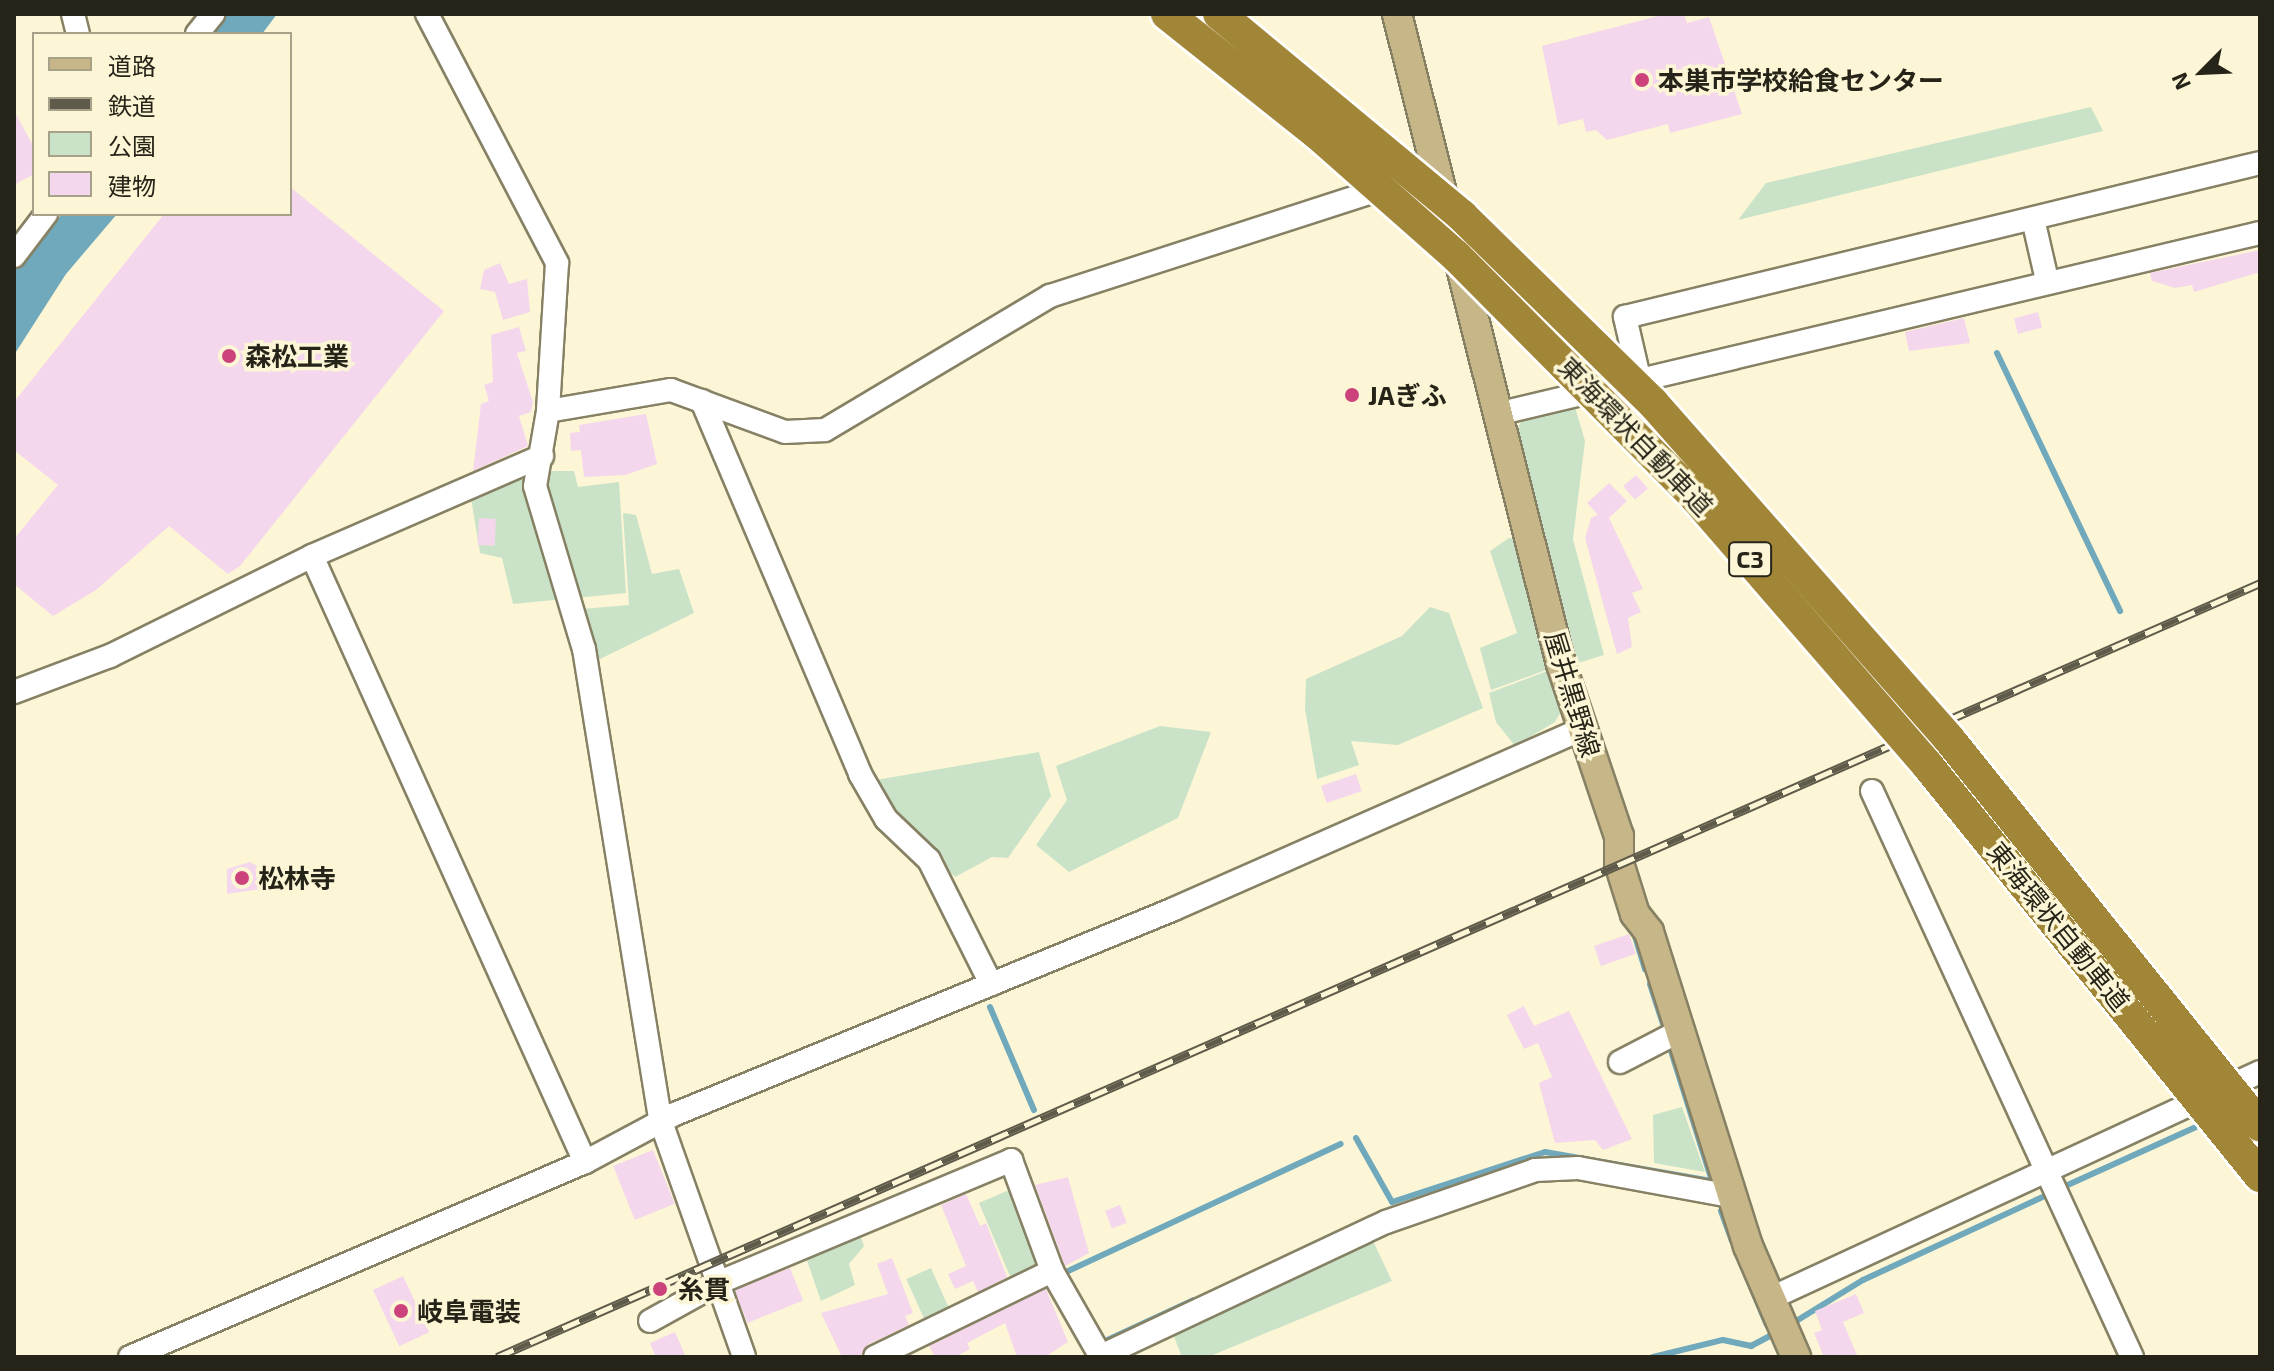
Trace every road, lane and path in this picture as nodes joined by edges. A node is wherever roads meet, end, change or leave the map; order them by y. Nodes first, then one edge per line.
1 (213, 14) edge
2 (427, 14) edge
3 (1167, 14) edge
4 (1219, 14) edge
5 (1397, 14) edge
6 (199, 32) edge
7 (2260, 163) edge
8 (1436, 171) junction
9 (44, 216) edge
10 (2033, 219) junction
11 (2260, 233) edge
12 (14, 256) edge
13 (2047, 280) junction
14 (1640, 382) junction
15 (702, 401) junction
16 (548, 411) junction
17 (1497, 414) junction
18 (542, 456) junction
19 (312, 556) junction
20 (14, 692) edge
21 (1583, 729) junction
22 (1872, 791) dead end
23 (991, 984) junction
24 (1678, 1032) junction
25 (1620, 1062) dead end
26 (2260, 1072) edge
27 (661, 1122) junction
28 (2260, 1126) edge
29 (585, 1162) junction
30 (2044, 1171) junction
31 (2260, 1176) edge
32 (1731, 1196) junction
33 (1052, 1271) junction
34 (720, 1282) junction
35 (1769, 1299) junction
36 (650, 1321) dead end
37 (130, 1357) edge
38 (744, 1357) edge
39 (875, 1357) edge
40 (1101, 1357) edge
41 (1796, 1357) edge
42 (2132, 1357) edge

1 - 6 street
2 - 16 street
3 - 31 highway, 東海環状自動車道 / C3, bridge
4 - 28 highway, 東海環状自動車道 / C3, bridge
5 - 8 main road, 屋井黒野線
7 - 10 street
8 - 15 street
8 - 17 main road, 屋井黒野線
9 - 12 street
10 - 13 street
10 - 14 street
11 - 13 street
13 - 14 street
14 - 17 street
15 - 16 street
15 - 23 street
16 - 18 street
17 - 21 main road, 屋井黒野線
18 - 19 street
18 - 27 street
19 - 20 street
19 - 29 street
21 - 23 street
21 - 24 main road, 屋井黒野線
22 - 30 street
23 - 27 street
24 - 25 street
24 - 32 main road, 屋井黒野線
26 - 30 street
27 - 29 street
27 - 34 street
29 - 37 street
30 - 35 street
30 - 42 street
32 - 35 main road, 屋井黒野線
32 - 40 street
33 - 34 street
33 - 39 street
33 - 40 street
34 - 36 street
34 - 38 street
35 - 41 main road, 屋井黒野線

